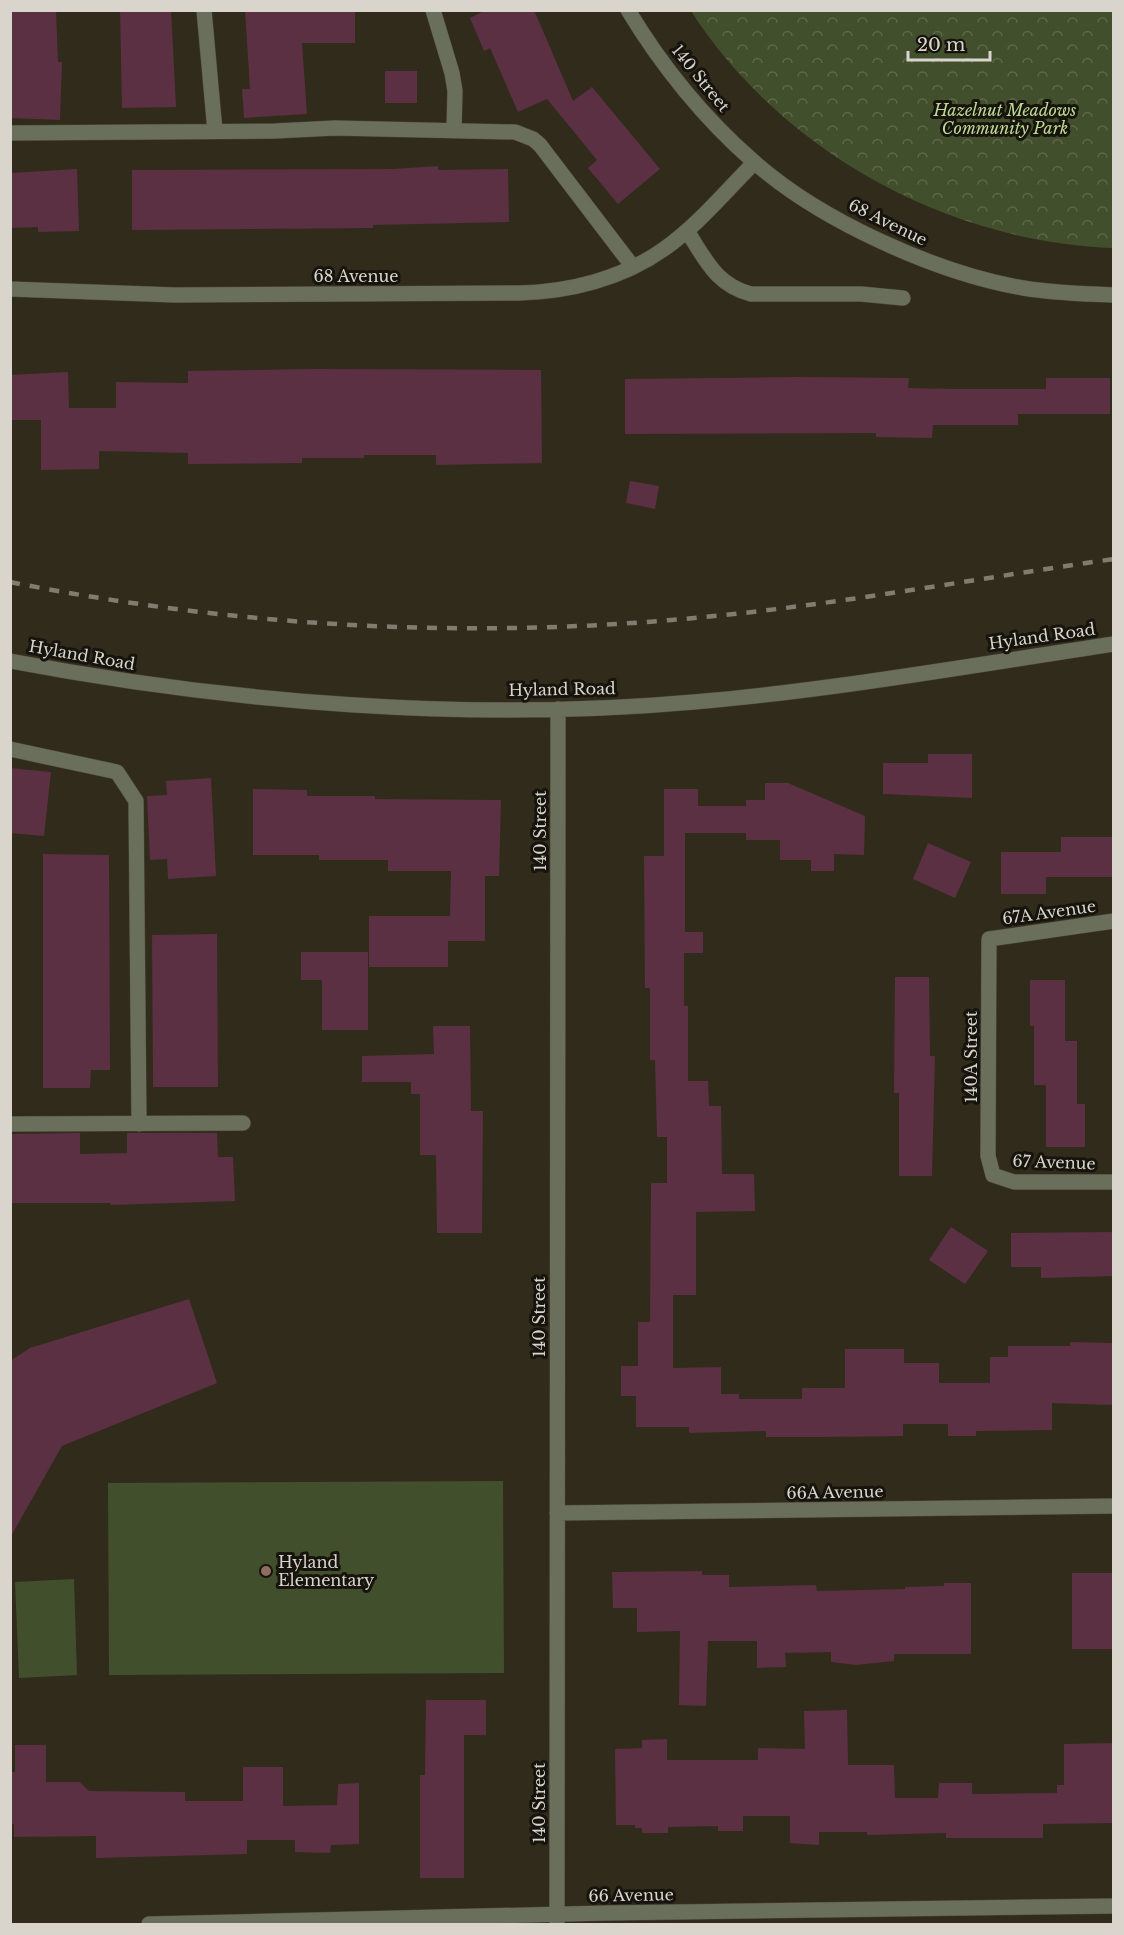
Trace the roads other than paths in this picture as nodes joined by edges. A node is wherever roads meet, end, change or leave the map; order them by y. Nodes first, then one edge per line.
1 (204, 10) edge
2 (433, 10) edge
3 (628, 10) edge
4 (454, 129) junction
5 (215, 131) junction
6 (10, 133) edge
7 (754, 163) junction
8 (687, 231) junction
9 (633, 267) junction
10 (10, 290) edge
11 (1113, 295) edge
12 (903, 298) dead end
13 (1113, 644) edge
14 (10, 662) edge
15 (558, 709) junction
16 (10, 749) edge
17 (1113, 921) edge
18 (989, 939) joint
19 (243, 1123) dead end
20 (10, 1124) edge
21 (139, 1124) junction
22 (993, 1175) joint
23 (1113, 1182) edge
24 (1113, 1506) edge
25 (557, 1513) junction
26 (1113, 1906) edge
27 (557, 1920) edge
28 (149, 1924) edge

1 - 5 street
2 - 4 street
3 - 7 street, 140 Street
4 - 5 street
4 - 9 street
5 - 6 street
7 - 8 street, 68 Avenue
7 - 11 street, 68 Avenue
8 - 9 street, 68 Avenue
8 - 12 street
9 - 10 street, 68 Avenue
13 - 15 street, Hyland Road
14 - 15 street, Hyland Road
15 - 25 street, 140 Street
16 - 21 street
17 - 18 street, 67A Avenue
18 - 22 street, 140A Street
19 - 21 street
20 - 21 street
22 - 23 street, 67 Avenue
24 - 25 street, 66A Avenue
25 - 27 street, 140 Street
26 - 27 street, 66 Avenue
27 - 28 street, 66 Avenue

